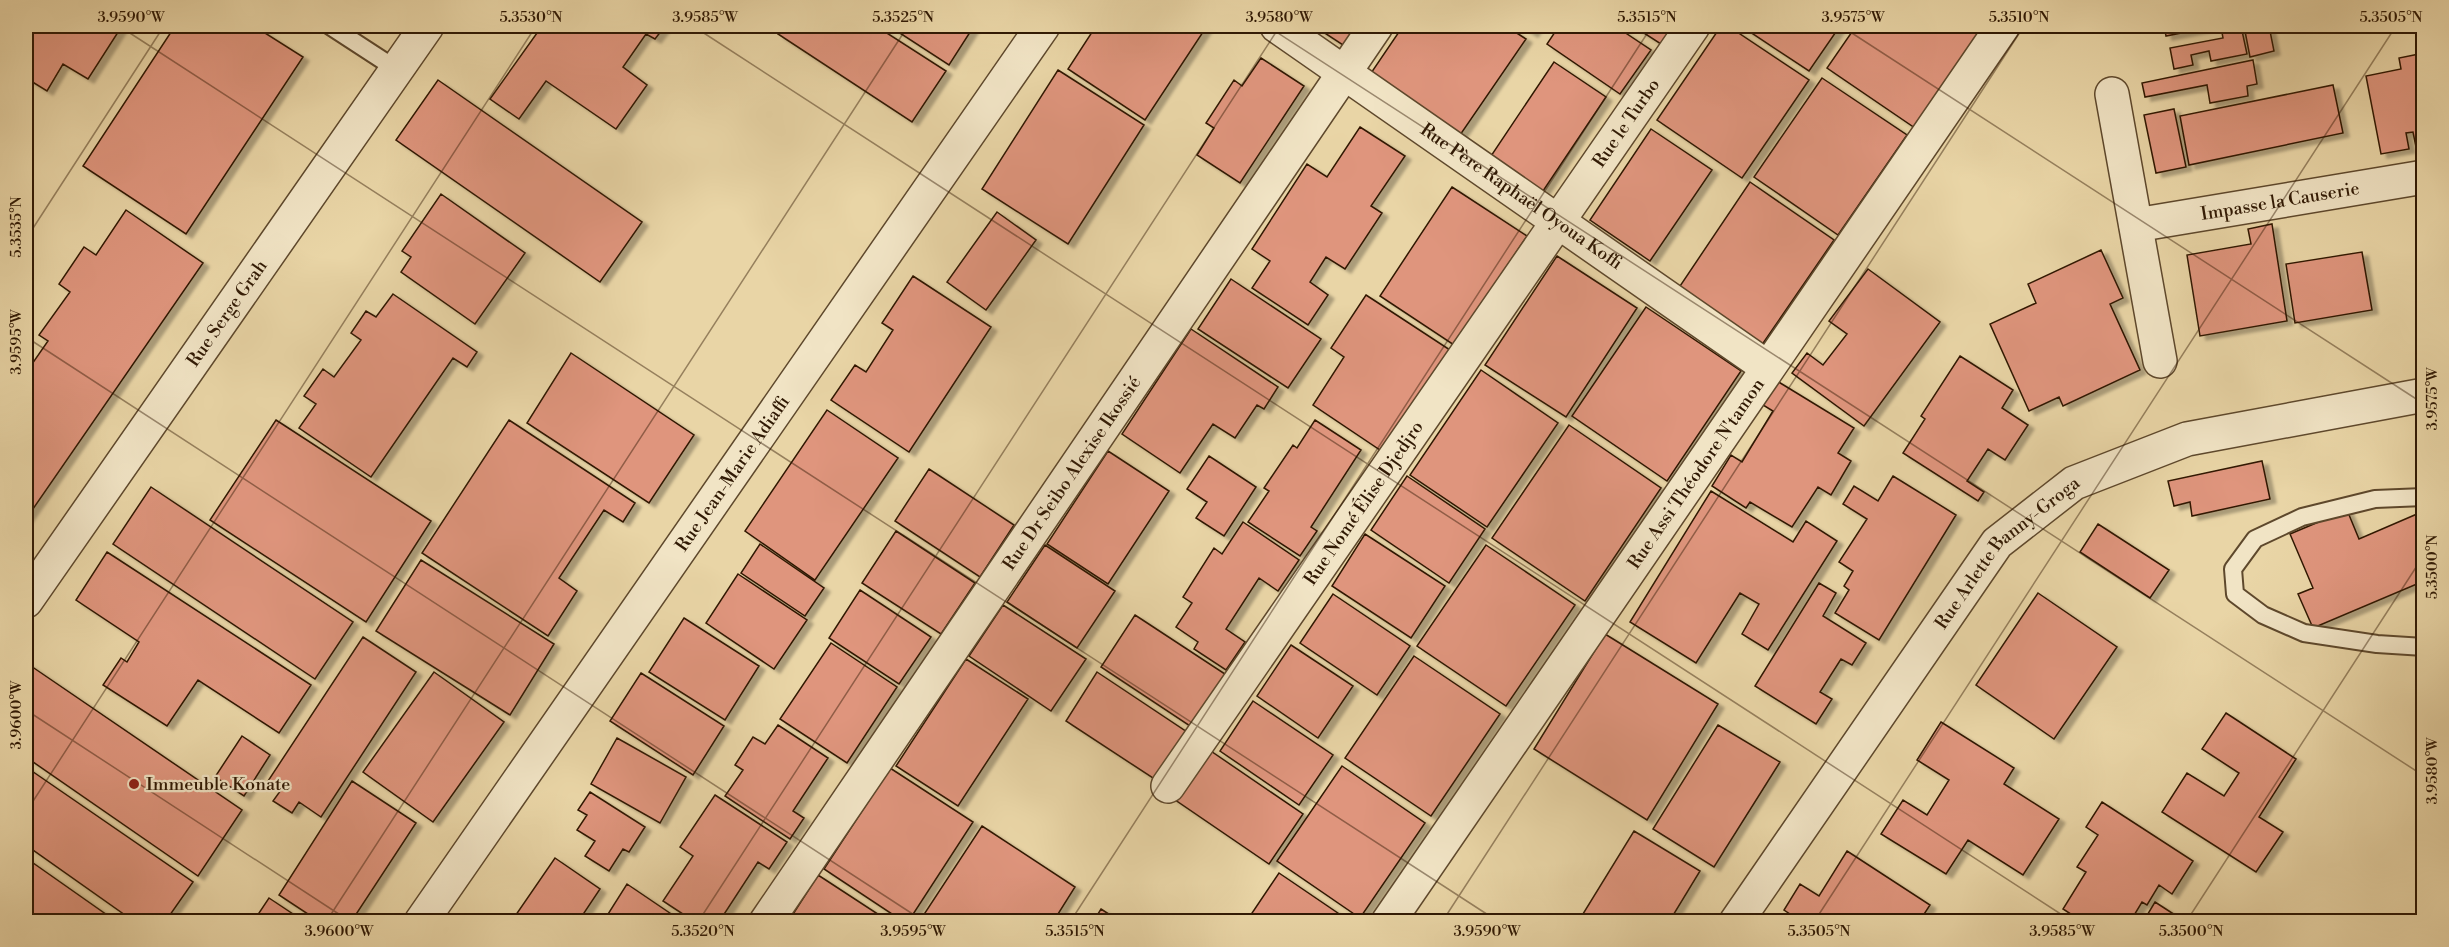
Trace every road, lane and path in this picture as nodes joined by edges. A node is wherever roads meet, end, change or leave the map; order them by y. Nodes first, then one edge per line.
1 (330, 26) edge
2 (427, 26) edge
3 (1043, 26) edge
4 (1277, 26) edge
5 (1376, 26) edge
6 (1693, 26) edge
7 (2003, 26) edge
8 (396, 69) junction
9 (1343, 73) junction
10 (2112, 94) dead end
11 (2424, 177) edge
12 (1557, 221) junction
13 (2136, 225) junction
14 (2160, 361) dead end
15 (1767, 367) junction
16 (2424, 395) edge
17 (2424, 497) edge
18 (26, 601) edge
19 (2424, 647) edge
20 (1168, 786) dead end
21 (421, 921) edge
22 (766, 921) edge
23 (1388, 921) edge
24 (1736, 921) edge

1 - 8 lane
2 - 8 street, Rue Serge Grah
3 - 21 street, Rue Jean-Marie Adiaffi
4 - 9 street, Rue Père Raphaël Oyoua Koffi
5 - 9 street, Rue Dr Seibo Alexise Ikossié
6 - 12 street, Rue le Turbo
7 - 15 street, Rue Assi Théodore N'tamon
8 - 18 street, Rue Serge Grah
9 - 12 street, Rue Père Raphaël Oyoua Koffi
9 - 22 street, Rue Dr Seibo Alexise Ikossié
10 - 13 street
11 - 13 street, Impasse la Causerie
12 - 15 street, Rue Père Raphaël Oyoua Koffi
12 - 20 street, Rue Nomé Élise Djedjro
13 - 14 street
15 - 23 street, Rue Assi Théodore N'tamon
16 - 24 street, Rue Arlette Banny-Groga
17 - 19 lane

